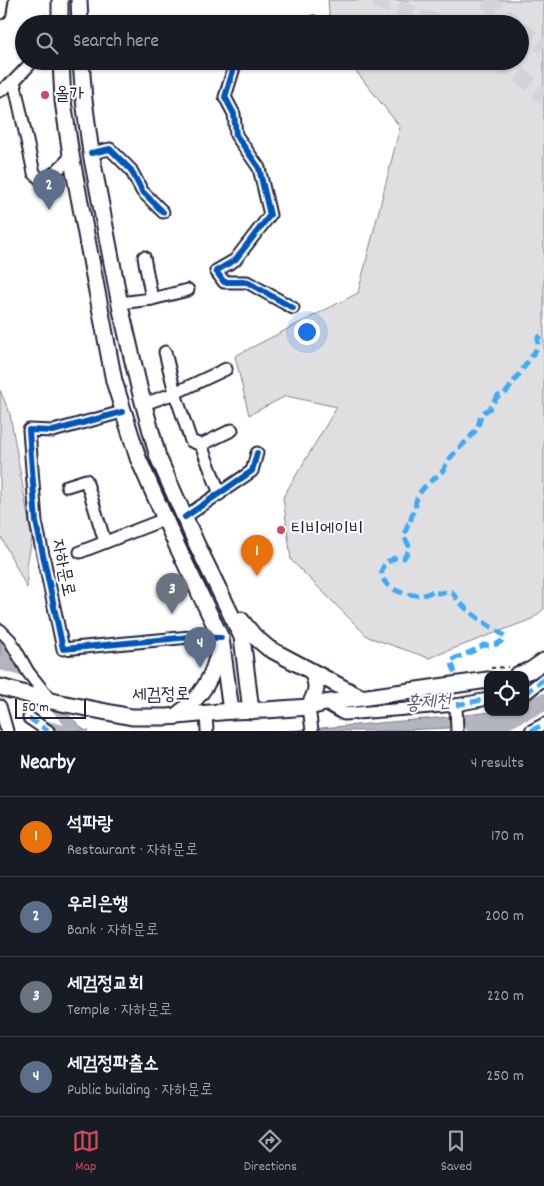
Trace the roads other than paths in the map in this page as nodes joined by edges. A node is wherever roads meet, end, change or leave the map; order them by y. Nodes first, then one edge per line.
1 (2, 0) edge
2 (60, 0) edge
3 (79, 0) edge
4 (0, 13) edge
5 (60, 15) edge
6 (80, 15) edge
7 (24, 70) edge
8 (61, 70) edge
9 (82, 70) edge
10 (233, 70) edge
11 (14, 81) junction
12 (0, 91) edge
13 (92, 153) junction
14 (71, 157) junction
15 (163, 212) dead end
16 (144, 257) dead end
17 (188, 290) dead end
18 (152, 299) junction
19 (120, 303) junction
20 (293, 308) dead end
21 (165, 352) dead end
22 (226, 369) dead end
23 (175, 393) junction
24 (144, 404) junction
25 (122, 412) junction
26 (232, 430) dead end
27 (201, 445) junction
28 (256, 453) dead end
29 (67, 486) dead end
30 (220, 494) junction
31 (185, 517) junction
32 (165, 519) junction
33 (105, 542) junction
34 (80, 552) dead end
35 (222, 594) junction
36 (0, 630) edge
37 (221, 638) junction
38 (544, 661) edge
39 (528, 671) edge
40 (312, 672) junction
41 (544, 679) edge
42 (484, 681) edge
43 (0, 687) edge
44 (529, 691) edge
45 (362, 698) junction
46 (47, 700) junction
47 (484, 700) edge
48 (325, 703) junction
49 (456, 705) junction
50 (0, 706) edge
51 (309, 707) junction
52 (231, 711) junction
53 (251, 711) junction
54 (206, 713) junction
55 (175, 716) junction
56 (29, 718) dead end
57 (544, 724) edge
58 (311, 728) edge
59 (7, 731) edge
60 (48, 731) edge
61 (207, 731) edge
62 (457, 731) edge
63 (531, 731) edge

1 - 4 street
2 - 5 main road
3 - 6 main road
7 - 11 street
8 - 14 main road
9 - 13 main road
10 - 20 street
11 - 12 street
11 - 14 street
13 - 15 street
13 - 19 main road
14 - 25 main road
16 - 18 street
17 - 18 street
18 - 19 street
19 - 24 main road
21 - 23 street
22 - 23 street
23 - 24 street
23 - 27 street
24 - 31 main road
25 - 32 main road
25 - 37 street, 자하문로
26 - 27 street
27 - 30 street
28 - 30 street
29 - 33 street
30 - 31 street
31 - 35 main road
32 - 33 street, 자하문로
32 - 37 main road
33 - 34 street, 자하문로
35 - 40 main road
35 - 53 main road
36 - 46 street
37 - 52 main road
37 - 55 main road
38 - 39 main road
40 - 45 main road
40 - 51 main road
41 - 44 street
42 - 45 main road, 세검정로
43 - 46 main road, 세검정로
45 - 48 main road, 세검정로
46 - 55 main road, 세검정로
47 - 49 street
48 - 49 street
48 - 51 main road, 세검정로
49 - 62 street
50 - 59 street
51 - 53 main road, 세검정로
51 - 58 street
52 - 53 main road, 세검정로
52 - 54 main road, 세검정로
54 - 55 main road, 세검정로
54 - 61 street
56 - 60 street
57 - 63 street

